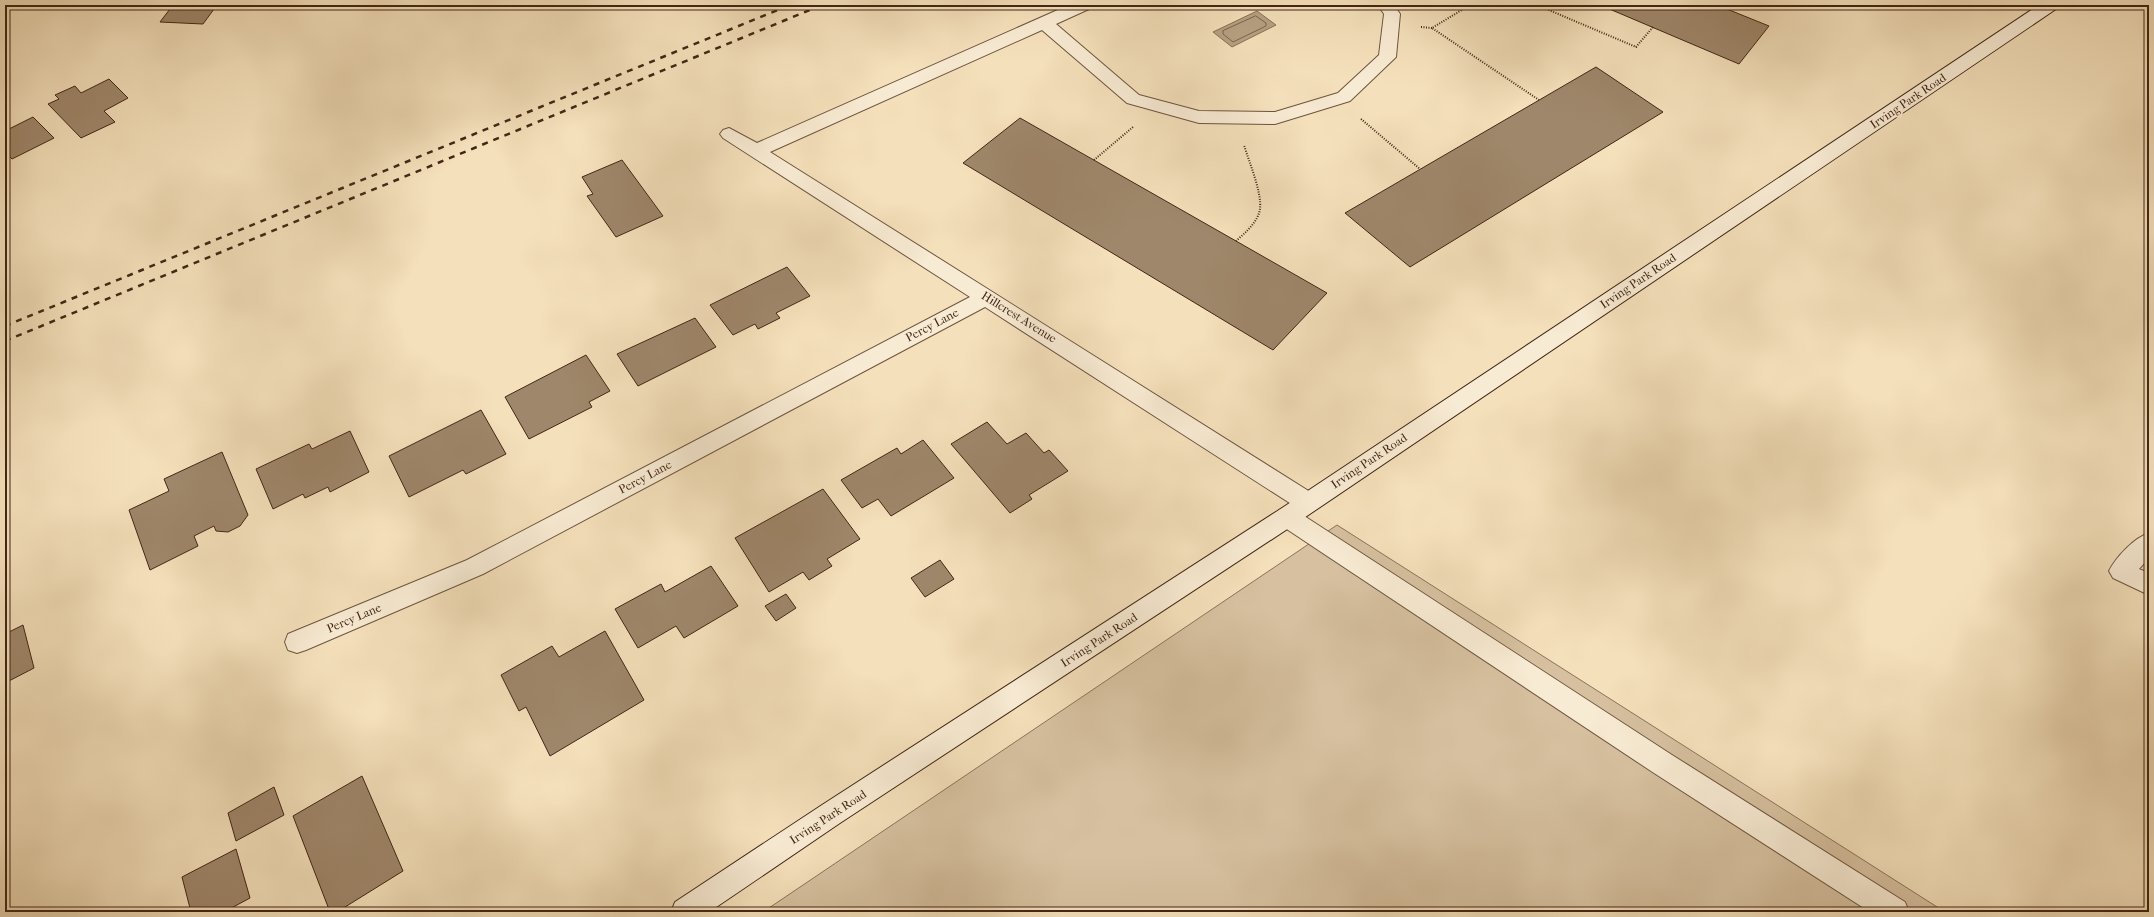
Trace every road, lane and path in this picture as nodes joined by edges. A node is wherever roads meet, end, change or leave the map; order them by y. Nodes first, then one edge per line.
1 (1084, 5) edge
2 (1386, 5) edge
3 (1470, 5) edge
4 (1537, 5) edge
5 (2050, 5) edge
6 (1044, 23) junction
7 (1653, 28) dead end
8 (1338, 98) junction
9 (1539, 100) dead end
10 (1148, 103) junction
11 (1236, 118) junction
12 (730, 134) dead end
13 (758, 150) junction
14 (1094, 160) dead end
15 (1420, 169) dead end
16 (1236, 241) dead end
17 (987, 297) junction
18 (1308, 502) junction
19 (1287, 518) junction
20 (2149, 543) edge
21 (2149, 585) edge
22 (297, 642) dead end
23 (685, 912) edge
24 (1894, 912) edge

1 - 6 street
2 - 8 street
3 - 9 path
4 - 7 path
5 - 18 street, Irving Park Road
6 - 10 street
6 - 13 street
8 - 11 street
8 - 15 path
10 - 11 street
10 - 14 path
11 - 16 path
12 - 13 street, Hillcrest Avenue
13 - 17 street, Hillcrest Avenue
17 - 18 street, Hillcrest Avenue
17 - 22 street, Percy Lane
18 - 19 street, Irving Park Road
19 - 23 street, Irving Park Road
19 - 24 street
20 - 21 street

